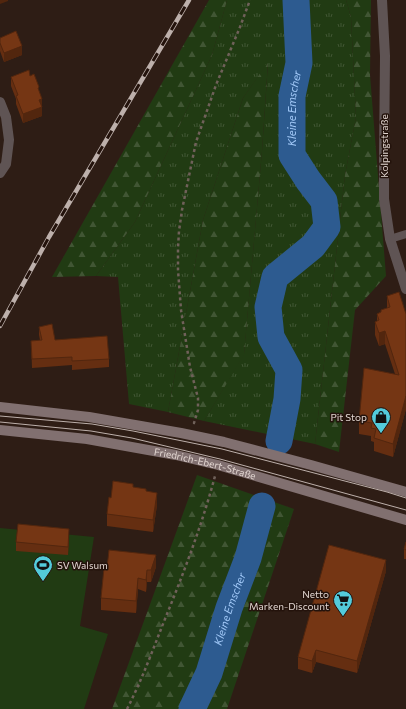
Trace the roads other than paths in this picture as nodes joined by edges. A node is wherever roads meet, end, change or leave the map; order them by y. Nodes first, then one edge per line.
1 (382, 0) edge
2 (0, 102) edge
3 (0, 173) edge
4 (406, 234) edge
5 (390, 239) junction
6 (406, 289) edge
7 (0, 407) edge
8 (0, 430) edge
9 (406, 492) edge
10 (406, 520) edge

1 - 5 street, Kolpingstraße
2 - 3 street
4 - 5 lane
5 - 6 street, Kolpingstraße
7 - 9 main road
8 - 10 main road, Friedrich-Ebert-Straße

